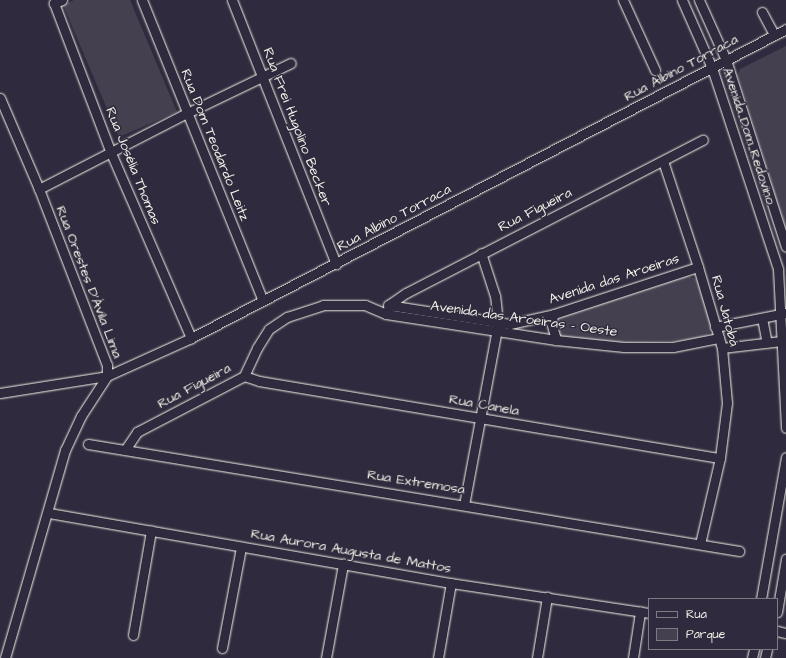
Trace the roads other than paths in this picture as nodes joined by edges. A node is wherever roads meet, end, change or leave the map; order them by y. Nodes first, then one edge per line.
1 (142, 0) edge
2 (232, 0) edge
3 (623, 0) edge
4 (682, 0) edge
5 (699, 0) edge
6 (58, 2) edge
7 (762, 12) dead end
8 (786, 29) edge
9 (774, 35) junction
10 (726, 60) junction
11 (291, 63) dead end
12 (712, 68) junction
13 (655, 70) dead end
14 (262, 78) junction
15 (0, 98) edge
16 (187, 113) junction
17 (703, 140) dead end
18 (110, 153) junction
19 (663, 161) junction
20 (39, 189) junction
21 (786, 247) edge
22 (481, 253) junction
23 (336, 264) junction
24 (698, 267) junction
25 (263, 301) junction
26 (390, 304) junction
27 (374, 307) junction
28 (386, 314) junction
29 (554, 314) junction
30 (783, 314) edge
31 (762, 318) junction
32 (498, 326) junction
33 (715, 327) junction
34 (191, 338) junction
35 (719, 338) junction
36 (556, 340) junction
37 (782, 341) junction
38 (767, 342) junction
39 (722, 348) junction
40 (107, 376) junction
41 (244, 376) junction
42 (0, 392) edge
43 (786, 399) edge
44 (480, 419) junction
45 (786, 428) edge
46 (88, 444) dead end
47 (124, 450) junction
48 (786, 457) edge
49 (720, 458) junction
50 (464, 505) junction
51 (49, 513) junction
52 (151, 531) junction
53 (700, 544) junction
54 (241, 547) junction
55 (739, 551) dead end
56 (786, 559) edge
57 (343, 564) junction
58 (451, 583) junction
59 (546, 597) junction
60 (761, 598) edge
61 (778, 606) edge
62 (644, 612) edge
63 (133, 635) dead end
64 (222, 648) dead end
65 (6, 658) edge
66 (326, 658) edge
67 (438, 658) edge
68 (537, 658) edge
69 (633, 658) edge

1 - 16 street, Rua Dom Teodardo Leitz
2 - 14 street, Rua Frei Hugolino Becker
3 - 13 street
4 - 12 street, Avenida Dom Redovino
5 - 10 street, Avenida Dom Redovino
6 - 18 street, Rua Josélia Thomas
7 - 9 street
8 - 9 street, Rua Albino Torraca
9 - 10 street, Rua Albino Torraca
10 - 12 street, Rua Albino Torraca
10 - 21 street, Avenida Dom Redovino
11 - 14 street
12 - 23 street, Rua Albino Torraca
12 - 30 street, Avenida Dom Redovino
14 - 16 street
14 - 23 street, Rua Frei Hugolino Becker
15 - 20 street, Rua Orestes D'Ávila Lima
16 - 18 street
16 - 25 street, Rua Dom Teodardo Leitz
17 - 19 street, Rua Figueira
18 - 20 street
18 - 34 street, Rua Josélia Thomas
19 - 22 street, Rua Figueira
19 - 24 street, Rua Jatobá
20 - 40 street, Rua Orestes D'Ávila Lima
22 - 26 street, Rua Figueira
22 - 32 street
23 - 25 street, Rua Albino Torraca
24 - 29 street, Avenida das Aroeiras
24 - 33 street, Rua Jatobá
25 - 34 street, Rua Albino Torraca
26 - 27 street, Avenida das Aroeiras
26 - 28 street
26 - 32 street, Avenida das Aroeiras
27 - 28 street, Avenida das Aroeiras - Oeste
27 - 41 street, Rua Figueira
28 - 32 street, Avenida das Aroeiras - Oeste
29 - 32 street, Avenida das Aroeiras
29 - 36 street
30 - 31 street
30 - 37 street, Avenida Dom Redovino
31 - 33 street
31 - 38 street
32 - 36 street, Avenida das Aroeiras - Oeste
32 - 44 street
33 - 35 street, Rua Jatobá
34 - 40 street, Rua Albino Torraca
35 - 36 street, Avenida das Aroeiras - Oeste
35 - 39 street, Rua Jatobá
37 - 38 street
37 - 43 street, Avenida Dom Redovino
38 - 39 street
39 - 49 street, Rua Jatobá
40 - 42 street, Rua Albino Torraca
40 - 51 street, Rua Orestes D'Ávila Lima
41 - 44 street, Rua Canela
41 - 47 street, Rua Figueira
43 - 45 street, Avenida Dom Redovino
44 - 49 street, Rua Canela
44 - 50 street
46 - 47 street, Rua Extremosa
47 - 50 street, Rua Extremosa
48 - 60 street
49 - 53 street, Rua Jatobá
50 - 53 street, Rua Extremosa
51 - 52 street, Rua Aurora Augusta de Mattos
51 - 65 street, Rua Orestes D'Ávila Lima
52 - 54 street, Rua Aurora Augusta de Mattos
52 - 63 street
53 - 55 street, Rua Extremosa
54 - 57 street, Rua Aurora Augusta de Mattos
54 - 64 street
56 - 61 street
57 - 58 street, Rua Aurora Augusta de Mattos
57 - 66 street
58 - 59 street, Rua Aurora Augusta de Mattos
58 - 67 street
59 - 62 street, Rua Aurora Augusta de Mattos
59 - 68 street
62 - 69 street

